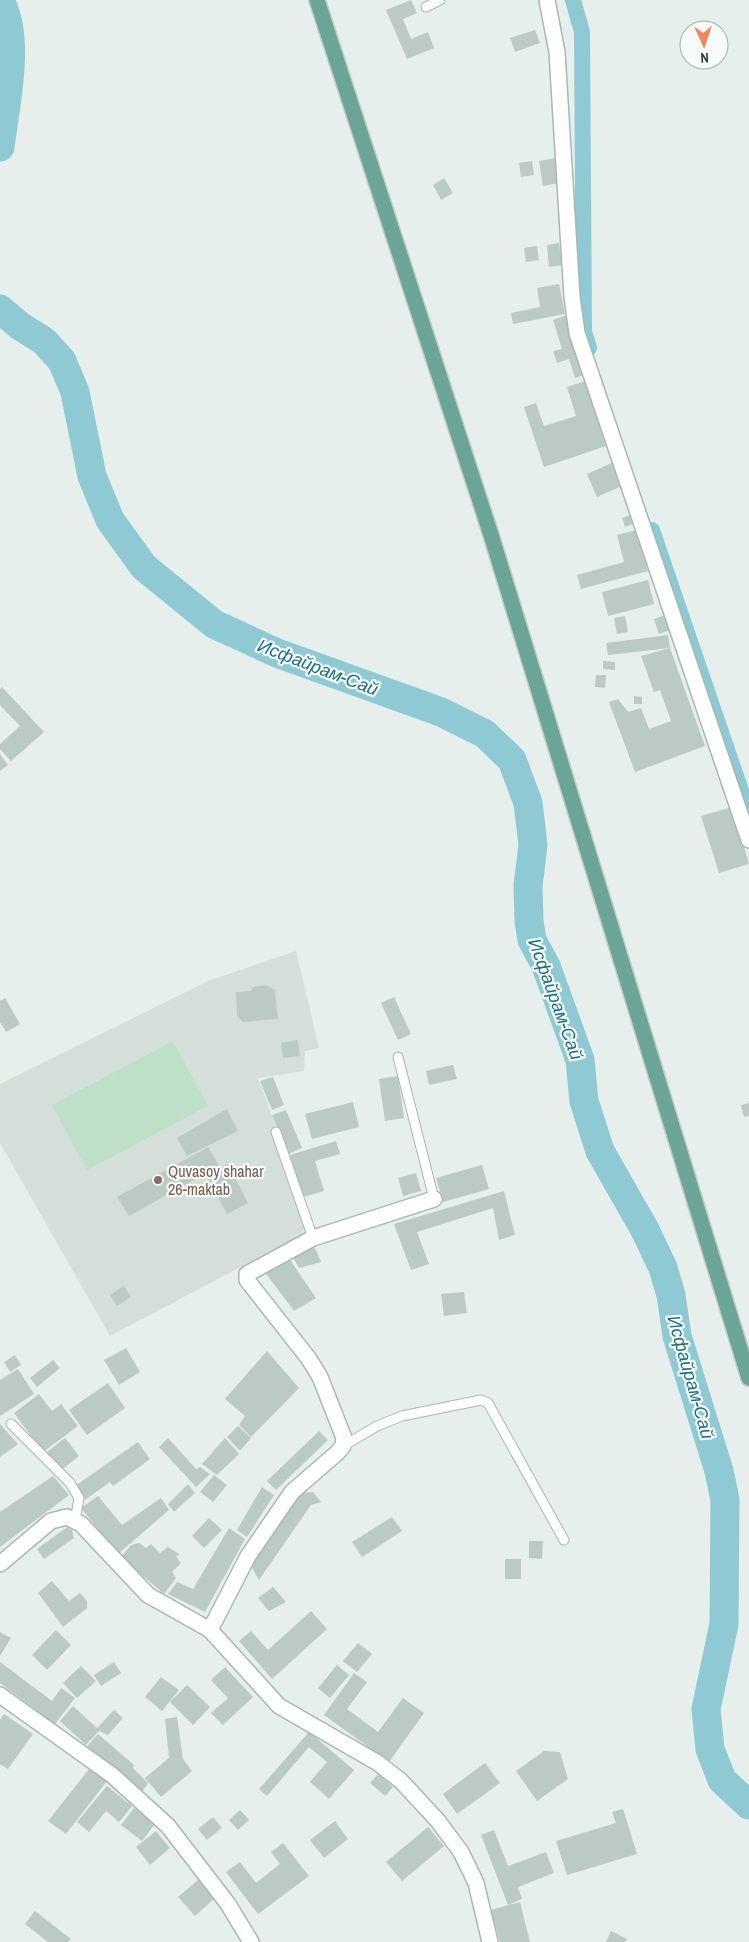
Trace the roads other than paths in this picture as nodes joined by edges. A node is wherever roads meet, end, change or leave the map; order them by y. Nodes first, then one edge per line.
1 (318, 0) edge
2 (440, 0) edge
3 (547, 0) edge
4 (426, 7) dead end
5 (749, 840) edge
6 (398, 1057) dead end
7 (276, 1132) dead end
8 (434, 1199) joint
9 (313, 1238) junction
10 (749, 1378) edge
11 (11, 1424) dead end
12 (343, 1446) junction
13 (75, 1521) junction
14 (564, 1540) dead end
15 (0, 1564) edge
16 (210, 1630) junction
17 (0, 1695) edge
18 (251, 1942) edge
19 (490, 1942) edge

1 - 10 main road
2 - 4 lane
3 - 5 street
6 - 8 lane
7 - 9 lane
8 - 9 street
9 - 12 street
11 - 13 lane
12 - 14 lane
12 - 16 street
13 - 15 street
13 - 16 street
16 - 19 street
17 - 18 street

